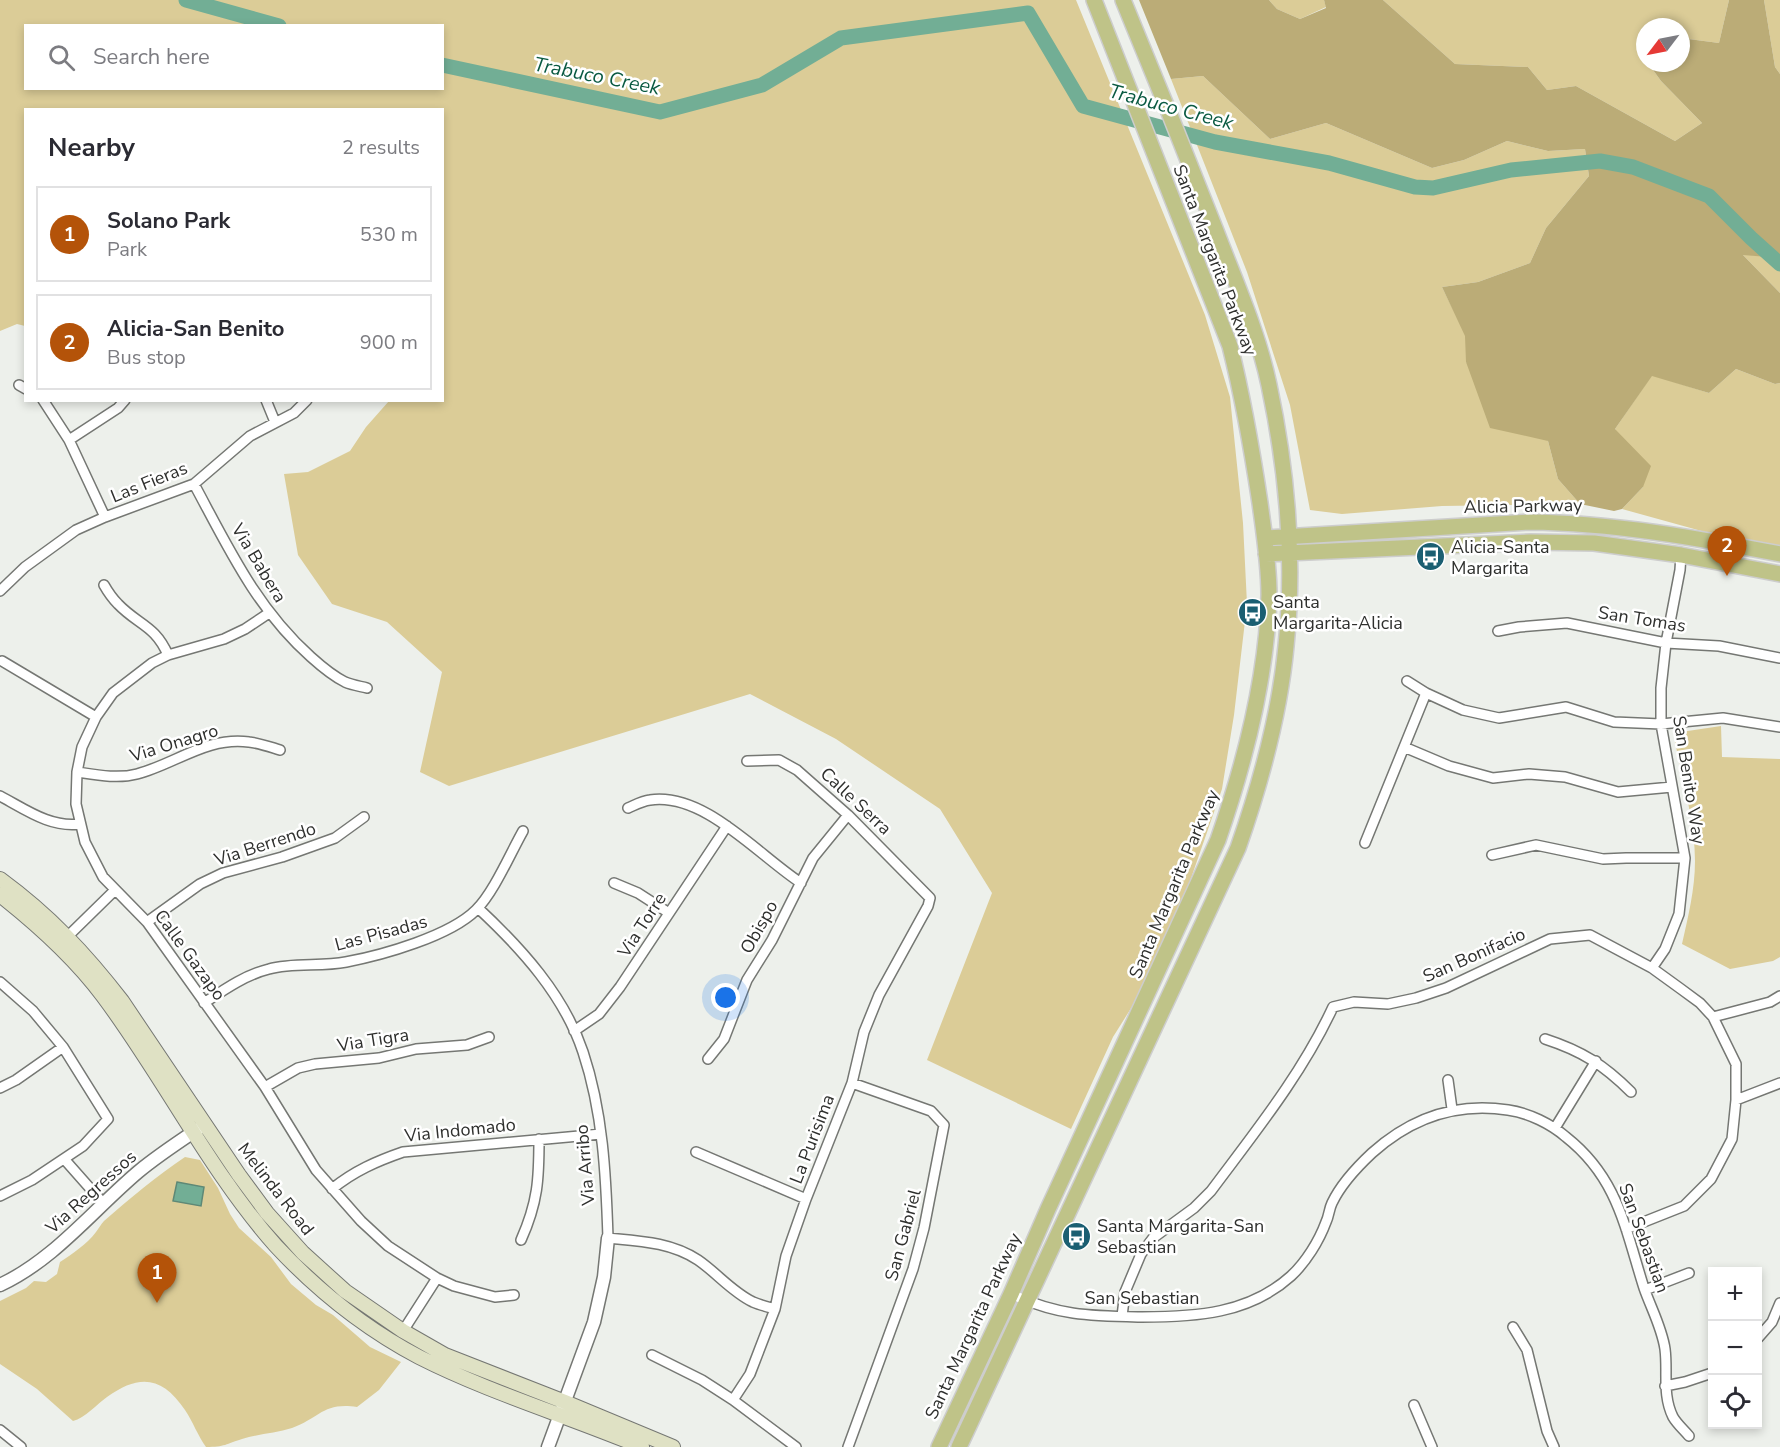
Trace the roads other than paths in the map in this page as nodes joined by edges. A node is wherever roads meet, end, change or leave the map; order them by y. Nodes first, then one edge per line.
1 (1094, 0) edge
2 (1123, 0) edge
3 (44, 402) edge
4 (123, 402) edge
5 (267, 402) edge
6 (305, 402) edge
7 (275, 422) junction
8 (69, 440) junction
9 (194, 484) junction
10 (105, 517) junction
11 (1617, 527) junction
12 (1288, 536) junction
13 (1264, 538) junction
14 (1266, 554) junction
15 (1290, 554) junction
16 (1780, 554) edge
17 (1681, 555) junction
18 (1780, 564) edge
19 (1780, 574) edge
20 (104, 585) dead end
21 (0, 591) edge
22 (268, 613) junction
23 (1498, 631) dead end
24 (1666, 642) junction
25 (168, 655) junction
26 (1780, 658) edge
27 (2, 661) dead end
28 (1407, 681) dead end
29 (367, 688) dead end
30 (1426, 693) junction
31 (96, 717) junction
32 (1661, 724) junction
33 (1780, 726) edge
34 (1404, 747) junction
35 (280, 750) dead end
36 (747, 760) dead end
37 (77, 772) junction
38 (1672, 788) junction
39 (0, 796) edge
40 (628, 808) dead end
41 (848, 815) junction
42 (364, 817) dead end
43 (80, 824) junction
44 (727, 826) junction
45 (523, 831) dead end
46 (1365, 843) dead end
47 (1492, 855) dead end
48 (1685, 858) junction
49 (0, 879) edge
50 (614, 883) dead end
51 (801, 883) junction
52 (115, 890) junction
53 (0, 895) edge
54 (929, 895) joint
55 (478, 908) junction
56 (669, 913) junction
57 (147, 922) junction
58 (64, 940) junction
59 (1652, 968) junction
60 (0, 982) edge
61 (1780, 996) edge
62 (204, 1003) junction
63 (1713, 1017) junction
64 (574, 1031) junction
65 (489, 1037) dead end
66 (1545, 1039) dead end
67 (63, 1047) junction
68 (708, 1059) dead end
69 (1596, 1061) junction
70 (1448, 1080) dead end
71 (852, 1083) junction
72 (1780, 1083) edge
73 (265, 1087) junction
74 (0, 1088) edge
75 (1631, 1092) dead end
76 (1737, 1100) junction
77 (1452, 1109) junction
78 (200, 1128) junction
79 (1556, 1128) junction
80 (602, 1134) junction
81 (539, 1139) junction
82 (696, 1152) dead end
83 (65, 1160) junction
84 (332, 1189) junction
85 (0, 1196) edge
86 (806, 1199) junction
87 (103, 1203) junction
88 (1626, 1229) junction
89 (609, 1238) junction
90 (522, 1240) dead end
91 (1689, 1273) dead end
92 (437, 1278) junction
93 (0, 1285) edge
94 (1645, 1290) junction
95 (1011, 1294) junction
96 (514, 1295) dead end
97 (1027, 1301) junction
98 (1780, 1303) edge
99 (775, 1309) junction
100 (1122, 1317) junction
101 (1514, 1327) dead end
102 (403, 1331) junction
103 (1762, 1333) edge
104 (652, 1355) dead end
105 (1708, 1375) edge
106 (1665, 1386) junction
107 (734, 1400) junction
108 (1414, 1405) dead end
109 (562, 1408) junction
110 (0, 1430) edge
111 (1689, 1436) dead end
112 (21, 1447) edge
113 (548, 1447) edge
114 (642, 1447) edge
115 (673, 1447) edge
116 (796, 1447) edge
117 (848, 1447) edge
118 (939, 1447) edge
119 (959, 1447) edge
120 (1432, 1447) edge
121 (1554, 1447) edge

1 - 13 main road, Santa Margarita Parkway
2 - 12 main road, Santa Margarita Parkway
3 - 8 street
4 - 8 street
5 - 7 street
6 - 7 street, Las Fieras
7 - 9 street, Las Fieras
8 - 10 street
9 - 10 street, Las Fieras
9 - 22 street, Via Babera
10 - 21 street, Las Fieras
11 - 12 main road, Alicia Parkway
11 - 16 main road, Alicia Parkway
11 - 17 main road
12 - 13 main road, Alicia Parkway
12 - 15 main road, Santa Margarita Parkway
13 - 14 main road, Santa Margarita Parkway
14 - 15 main road, Alicia Parkway
14 - 95 main road, Santa Margarita Parkway
15 - 17 main road, Alicia Parkway
15 - 97 main road, Santa Margarita Parkway
17 - 18 main road
17 - 19 main road, Alicia Parkway
17 - 24 street, San Benito Way
20 - 25 street
22 - 25 street, Calle Gazapo
22 - 29 street, Via Babera
23 - 24 street, San Tomas
24 - 26 street, San Tomas
24 - 32 street, San Benito Way
25 - 31 street, Calle Gazapo
27 - 31 street
28 - 30 street
30 - 32 street
30 - 34 street
31 - 37 street, Calle Gazapo
32 - 33 street
32 - 38 street, San Benito Way
34 - 38 street
34 - 46 street
35 - 37 street, Via Onagro
36 - 41 street, Calle Serra
37 - 43 street, Calle Gazapo
38 - 48 street, San Benito Way
39 - 43 street
40 - 44 street
41 - 51 street, Obispo
41 - 54 street, Calle Serra
42 - 57 street, Via Berrendo
43 - 52 street, Calle Gazapo
44 - 51 street
44 - 56 street, Via Torre
45 - 55 street, Las Pisadas
47 - 48 street
48 - 59 street, San Benito Way
49 - 58 main road, Melinda Road
50 - 56 street
51 - 68 street, Obispo
52 - 57 street, Calle Gazapo
52 - 58 street
53 - 58 main road, Melinda Road
54 - 71 street, La Purisima
55 - 62 street, Las Pisadas
55 - 64 street, Via Arribo
56 - 64 street, Via Torre
57 - 62 street, Calle Gazapo
58 - 78 main road, Melinda Road
59 - 63 street, San Bonifacio
59 - 100 street, San Bonifacio
60 - 67 street
61 - 63 street
62 - 73 street, Calle Gazapo
63 - 76 street, San Bonifacio
64 - 80 street, Via Arribo
65 - 73 street, Via Tigra
66 - 69 street
67 - 74 street
67 - 83 street
69 - 75 street
69 - 79 street
70 - 77 street
71 - 86 street, La Purisima
71 - 117 street, San Gabriel
72 - 76 street
73 - 84 street, Calle Gazapo
76 - 88 street, San Bonifacio
77 - 79 street, San Sebastian
77 - 100 street, San Sebastian
78 - 87 street, Via Regressos
78 - 102 main road, Melinda Road
78 - 109 main road, Melinda Road
79 - 88 street, San Sebastian
80 - 81 street, Via Indomado
80 - 89 street, Via Arribo
81 - 84 street, Via Indomado
81 - 90 street
82 - 86 street
83 - 85 street
83 - 87 street
84 - 92 street, Calle Gazapo
86 - 99 street, La Purisima
87 - 93 street, Via Regressos
88 - 94 street, San Sebastian
89 - 99 street
89 - 109 street, Via Arribo
91 - 94 street
92 - 96 street, Calle Gazapo
92 - 102 street
94 - 106 street, San Sebastian
95 - 97 street, San Sebastian
95 - 118 main road, Santa Margarita Parkway
97 - 100 street, San Sebastian
97 - 119 main road, Santa Margarita Parkway
98 - 103 street
99 - 107 street, La Purisima
101 - 121 street
102 - 109 main road, Melinda Road
104 - 107 street
105 - 106 street
106 - 111 street, San Sebastian
107 - 116 street
108 - 120 street
109 - 113 street, Via Arribo
109 - 114 main road, Melinda Road
109 - 115 main road, Melinda Road
110 - 112 street

